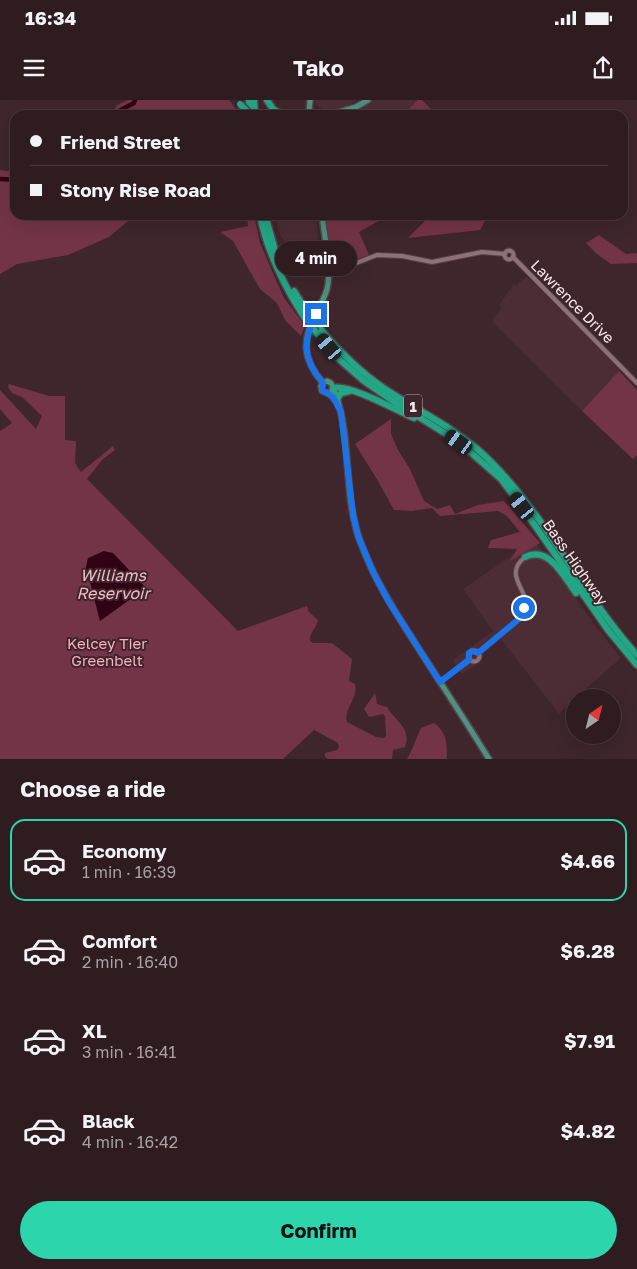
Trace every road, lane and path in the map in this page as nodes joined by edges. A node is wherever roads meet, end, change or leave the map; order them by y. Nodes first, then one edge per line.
1 (267, 100) edge
2 (368, 100) edge
3 (276, 110) edge
4 (346, 110) edge
5 (261, 220) edge
6 (267, 220) edge
7 (323, 220) edge
8 (328, 274) junction
9 (308, 317) junction
10 (323, 383) junction
11 (637, 383) edge
12 (331, 390) junction
13 (352, 391) junction
14 (338, 401) junction
15 (450, 436) junction
16 (525, 557) joint
17 (608, 630) junction
18 (478, 653) junction
19 (637, 655) edge
20 (469, 660) junction
21 (637, 665) edge
22 (440, 682) junction
23 (490, 759) edge

1 - 3 highway
2 - 4 main road
5 - 9 highway, Bass Highway / 1
6 - 9 highway, Bass Highway / 1
7 - 8 main road
8 - 10 main road
8 - 11 street, Lawrence Drive
9 - 15 highway, Bass Highway / 1, bridge
9 - 19 highway, Bass Highway / 1, bridge
10 - 12 main road
10 - 12 main road
12 - 13 highway
12 - 14 main road
13 - 14 highway
13 - 15 highway
14 - 22 main road
15 - 17 highway, Bass Highway / 1
16 - 17 highway
16 - 18 street
17 - 21 highway, Bass Highway / 1
18 - 20 street
18 - 20 street
20 - 22 street
22 - 23 main road

